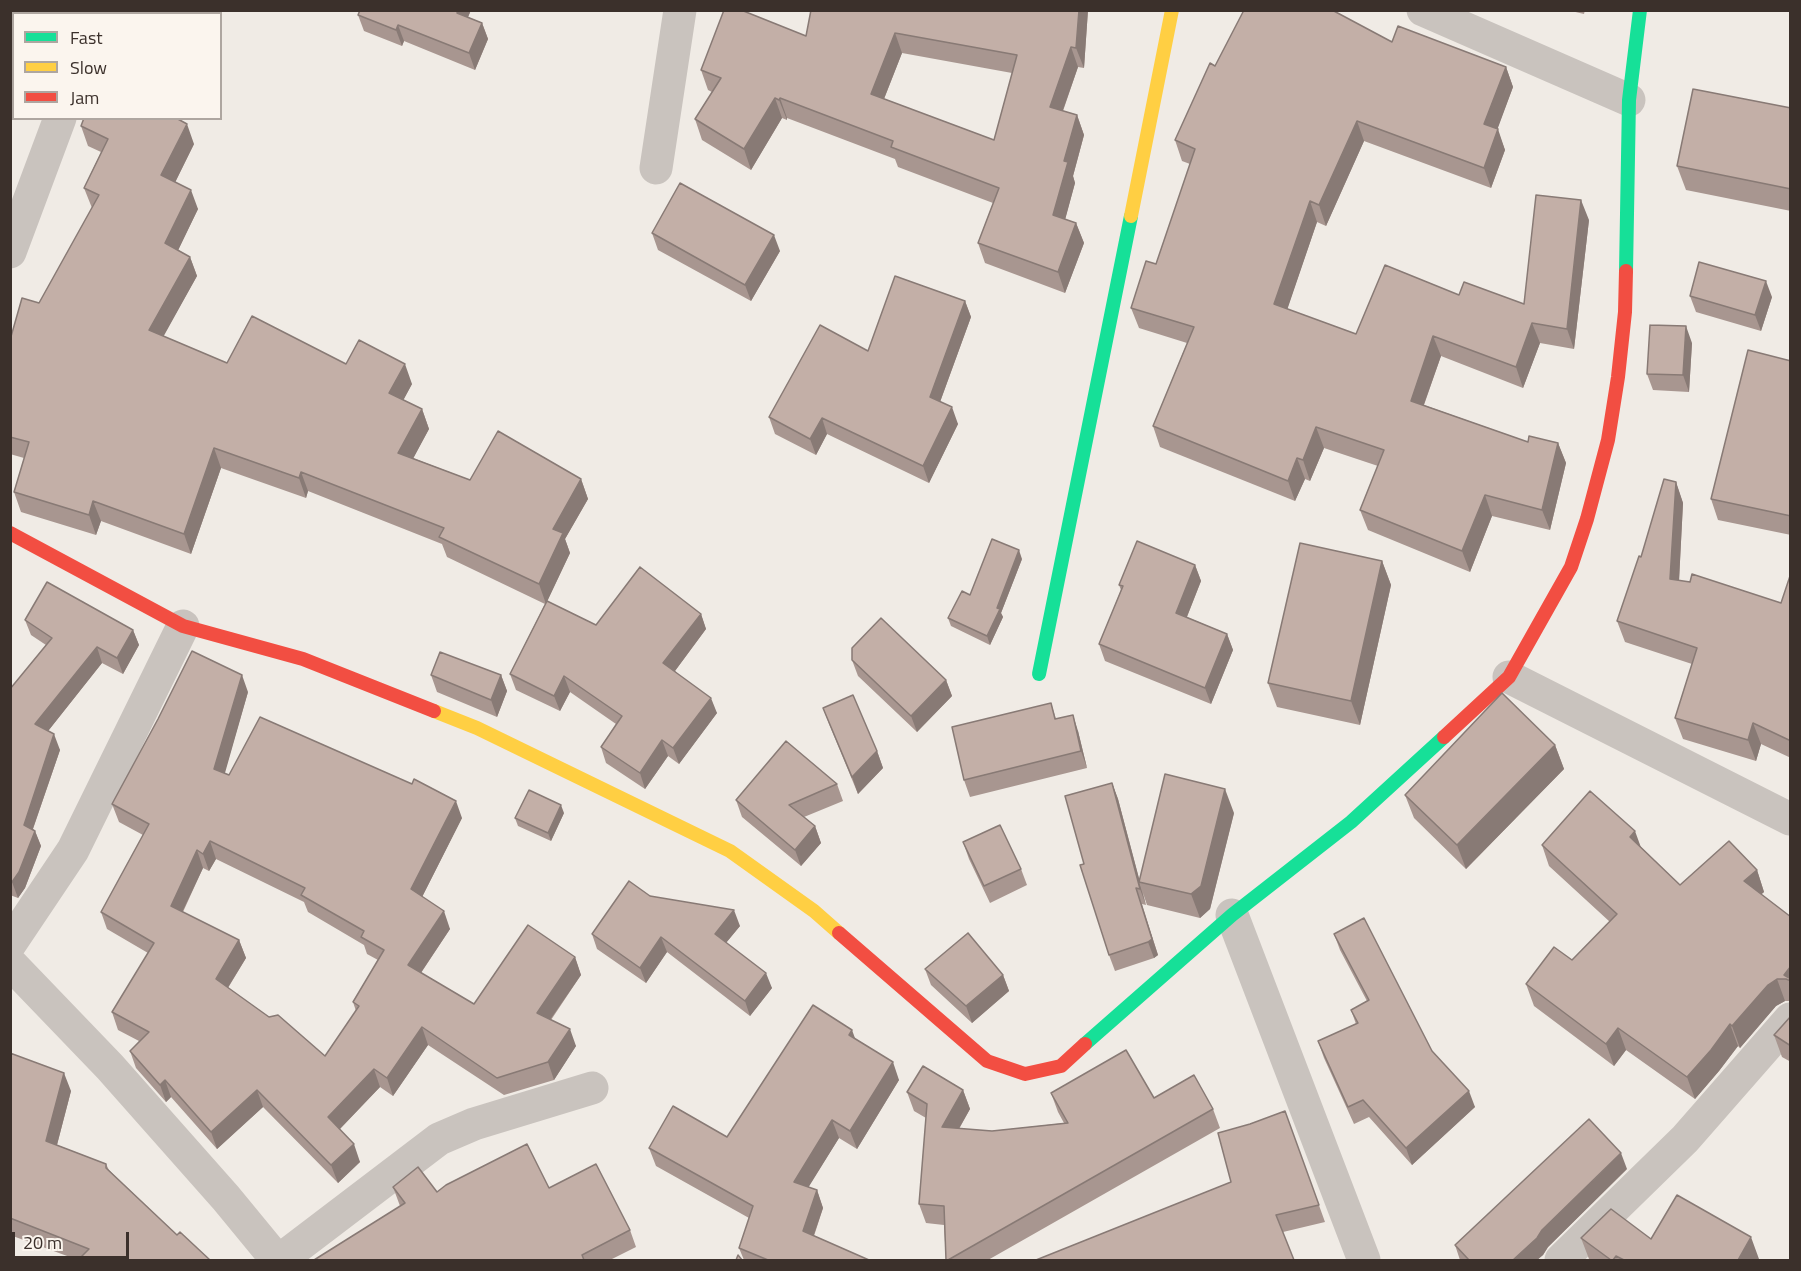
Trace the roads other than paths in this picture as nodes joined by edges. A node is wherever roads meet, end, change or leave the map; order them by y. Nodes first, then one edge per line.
1 (680, 10) edge
2 (1172, 10) edge
3 (1423, 10) edge
4 (1640, 10) edge
5 (1629, 100) junction
6 (59, 120) edge
7 (656, 168) dead end
8 (10, 252) edge
9 (10, 533) edge
10 (183, 626) junction
11 (1039, 674) dead end
12 (1509, 677) junction
13 (1791, 819) edge
14 (1233, 915) junction
15 (10, 944) edge
16 (10, 963) edge
17 (1791, 1019) edge
18 (592, 1088) dead end
19 (279, 1260) edge
20 (1364, 1260) edge
21 (1561, 1260) edge

1 - 7 street
2 - 11 street
3 - 5 street
4 - 5 street
5 - 12 street
6 - 8 street
9 - 10 street
10 - 14 street
10 - 15 street
12 - 13 street
12 - 14 street
14 - 20 street
16 - 19 street
17 - 21 street
18 - 19 street

